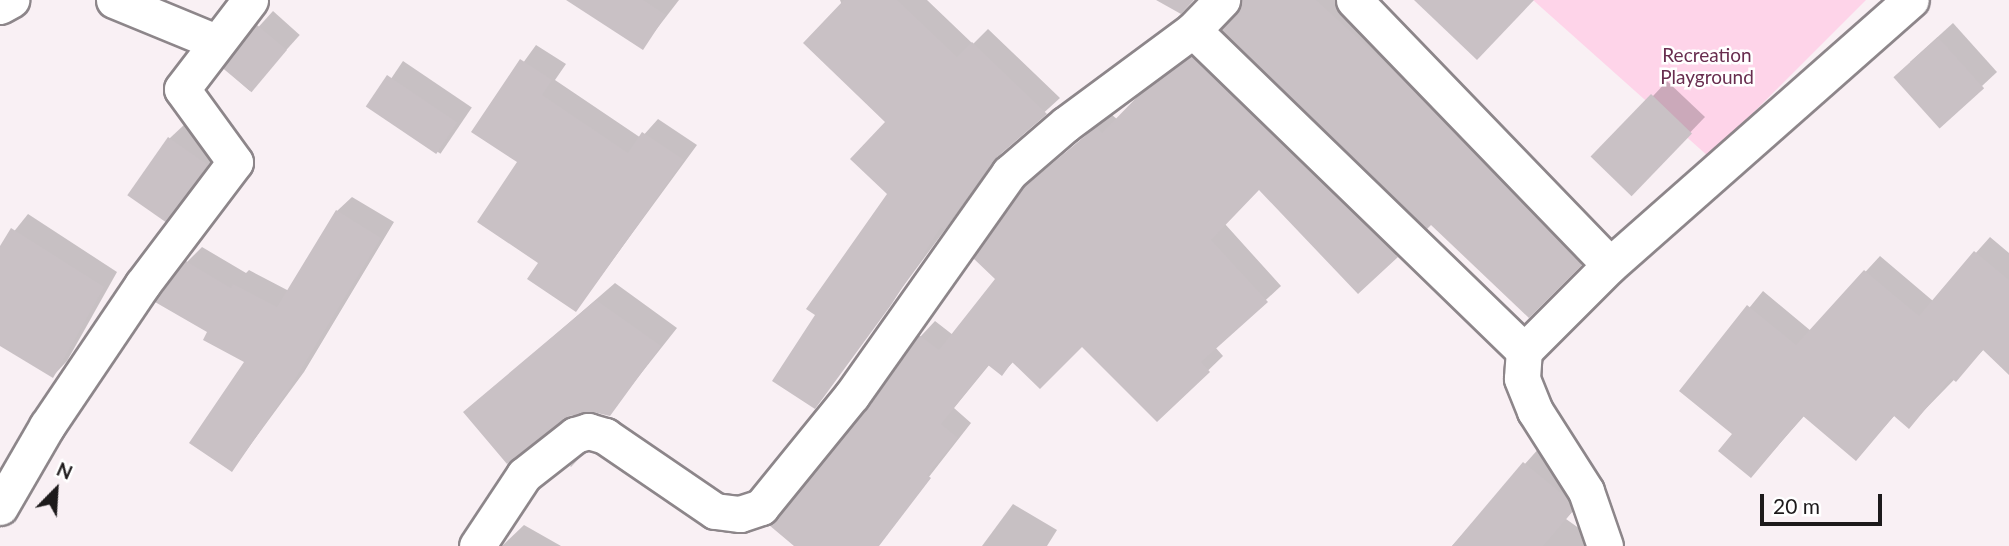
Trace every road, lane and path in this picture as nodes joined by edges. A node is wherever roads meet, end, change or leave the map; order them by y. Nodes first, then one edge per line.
1 (12, 0) edge
2 (114, 0) edge
3 (250, 0) edge
4 (1222, 0) edge
5 (1354, 0) edge
6 (1911, 0) edge
7 (0, 6) edge
8 (1193, 30) junction
9 (216, 42) junction
10 (1610, 265) junction
11 (1524, 351) junction
12 (0, 507) edge
13 (477, 546) edge
14 (1605, 546) edge

1 - 7 street
2 - 9 street
3 - 9 street
4 - 8 street
5 - 10 street
6 - 10 street
8 - 11 street
8 - 13 street
9 - 12 street
10 - 11 street
11 - 14 street

